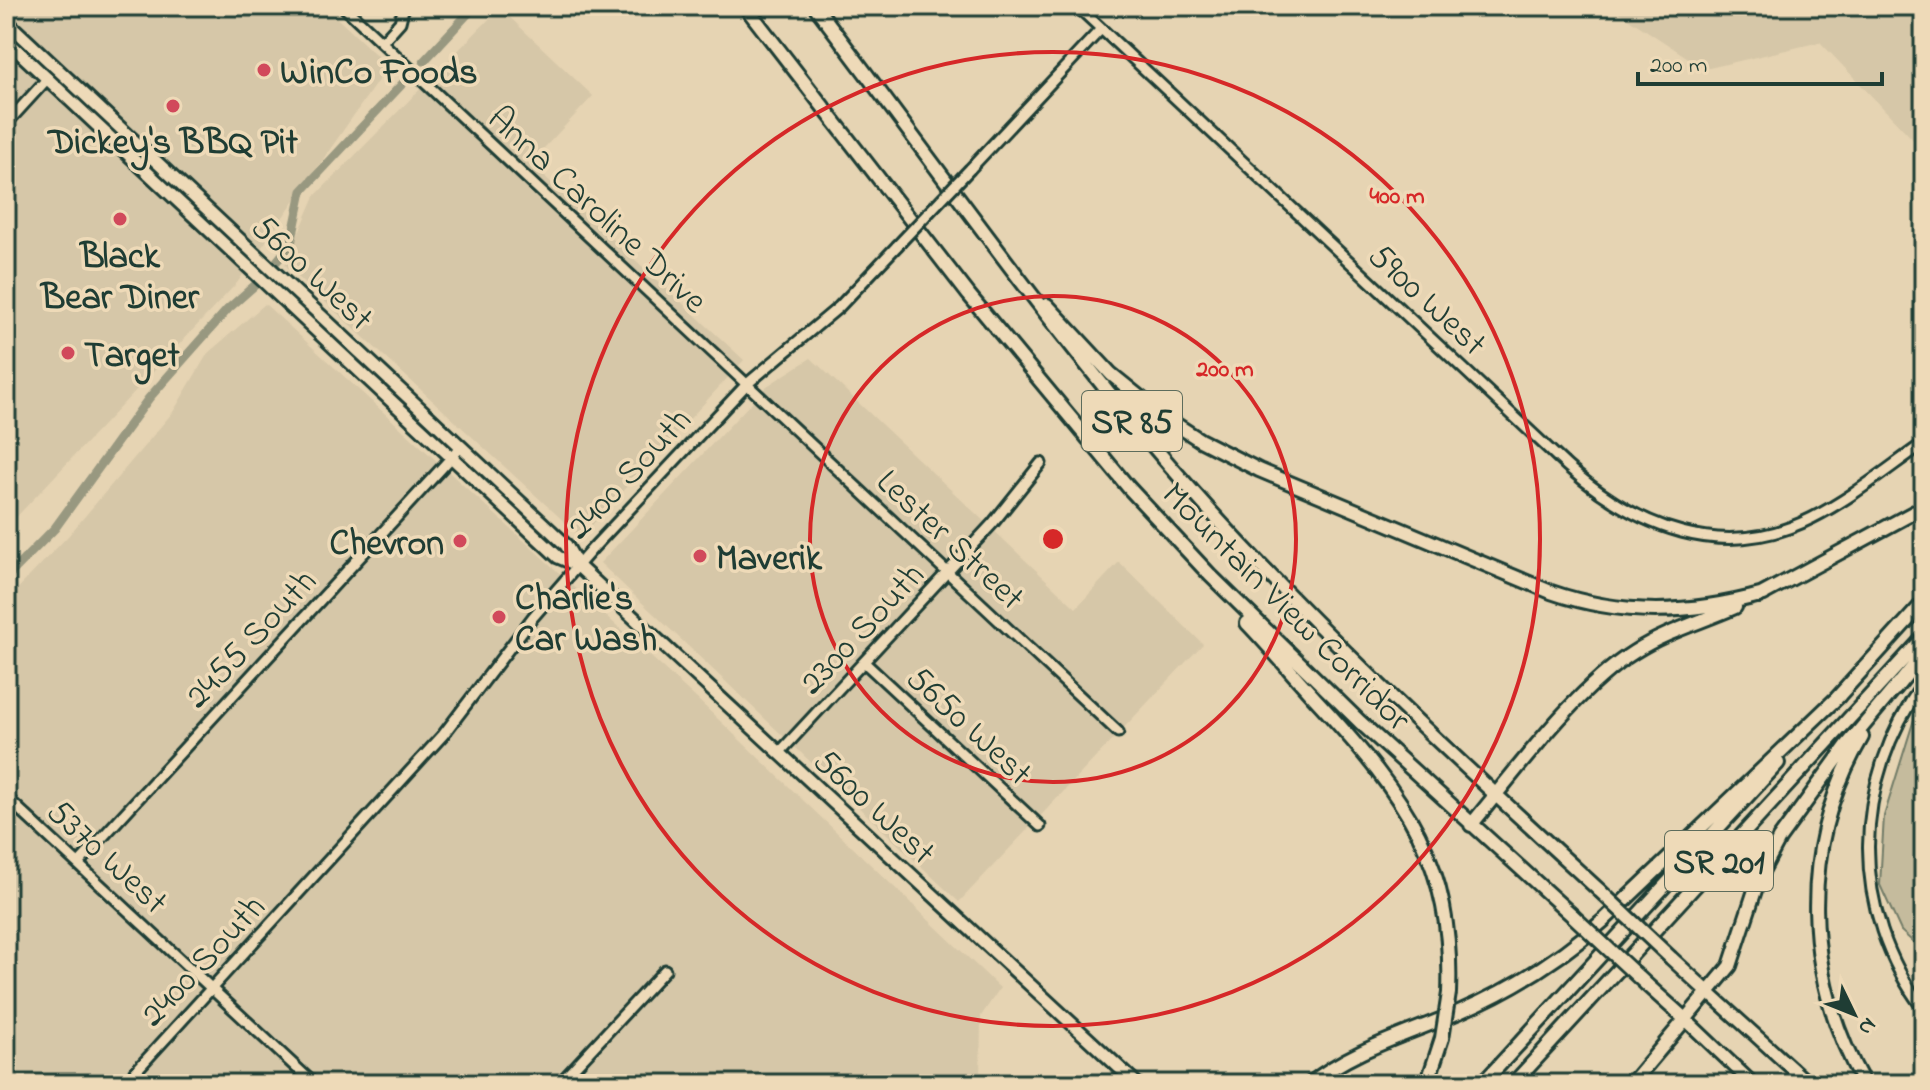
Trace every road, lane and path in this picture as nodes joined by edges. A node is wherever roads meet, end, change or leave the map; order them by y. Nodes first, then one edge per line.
1 (343, 6) edge
2 (404, 6) edge
3 (745, 6) edge
4 (815, 6) edge
5 (1077, 6) edge
6 (6, 21) edge
7 (1101, 29) junction
8 (6, 30) edge
9 (6, 40) edge
10 (382, 42) junction
11 (57, 68) junction
12 (48, 78) junction
13 (6, 124) edge
14 (118, 125) junction
15 (993, 243) junction
16 (747, 384) junction
17 (1924, 443) edge
18 (461, 447) junction
19 (452, 458) junction
20 (1041, 463) dead end
21 (1129, 488) junction
22 (1924, 507) edge
23 (578, 566) junction
24 (949, 573) junction
25 (1764, 594) junction
26 (1924, 602) edge
27 (1924, 637) edge
28 (1924, 653) edge
29 (865, 663) junction
30 (1924, 682) edge
31 (1899, 683) junction
32 (1839, 696) junction
33 (1118, 732) dead end
34 (779, 753) junction
35 (1496, 795) junction
36 (6, 797) edge
37 (1471, 825) junction
38 (1040, 826) dead end
39 (78, 864) junction
40 (665, 970) dead end
41 (212, 989) junction
42 (1709, 993) junction
43 (1924, 1010) edge
44 (1686, 1020) junction
45 (124, 1084) edge
46 (314, 1084) edge
47 (559, 1084) edge
48 (1137, 1084) edge
49 (1310, 1084) edge
50 (1427, 1084) edge
51 (1482, 1084) edge
52 (1513, 1084) edge
53 (1631, 1084) edge
54 (1753, 1084) edge
55 (1809, 1084) edge
56 (1864, 1084) edge

1 - 10 street, Anna Caroline Drive
2 - 10 street
3 - 21 highway, Mountain View Corridor / SR 85
4 - 15 highway, Mountain View Corridor / SR 85
5 - 7 street, 5900 West
6 - 11 main road, 5600 West
7 - 16 street, 2400 South, bridge
7 - 17 street, 5900 West
8 - 11 main road
9 - 12 main road, 5600 West
10 - 16 street, Anna Caroline Drive
11 - 14 main road, 5600 West
12 - 13 street
12 - 14 main road
12 - 19 main road, 5600 West
14 - 18 main road, 5600 West
15 - 25 highway
15 - 35 highway, Mountain View Corridor / SR 85
16 - 23 street, 2400 South
16 - 24 street, Lester Street
18 - 19 street, 2455 South
18 - 23 main road, 5600 West
19 - 23 main road, 5600 West
19 - 39 street, 2455 South
20 - 24 street, 2300 South
21 - 37 highway, Mountain View Corridor / SR 85
21 - 50 highway, bridge
22 - 25 highway
23 - 34 main road, 5600 West
23 - 41 street, 2400 South
24 - 29 street, 2300 South
24 - 33 street, Lester Street
25 - 35 highway
26 - 32 highway, SR 201
27 - 52 highway, SR 201
28 - 31 highway
29 - 34 street, 2300 South
29 - 38 street, 5650 West
30 - 43 street
31 - 42 highway
31 - 56 highway
32 - 49 highway
32 - 51 highway, SR 201
34 - 48 main road, 5600 West
35 - 37 highway
35 - 42 highway, Mountain View Corridor / SR 85, bridge
36 - 39 street, 5370 West
37 - 44 highway, Mountain View Corridor / SR 85, bridge
39 - 41 street, 5370 West
40 - 47 street
41 - 45 street, 2400 South
41 - 46 street, 5370 West
42 - 44 highway
42 - 55 main road, Mountain View Corridor / SR 85
44 - 53 highway
44 - 54 main road, Mountain View Corridor / SR 85

